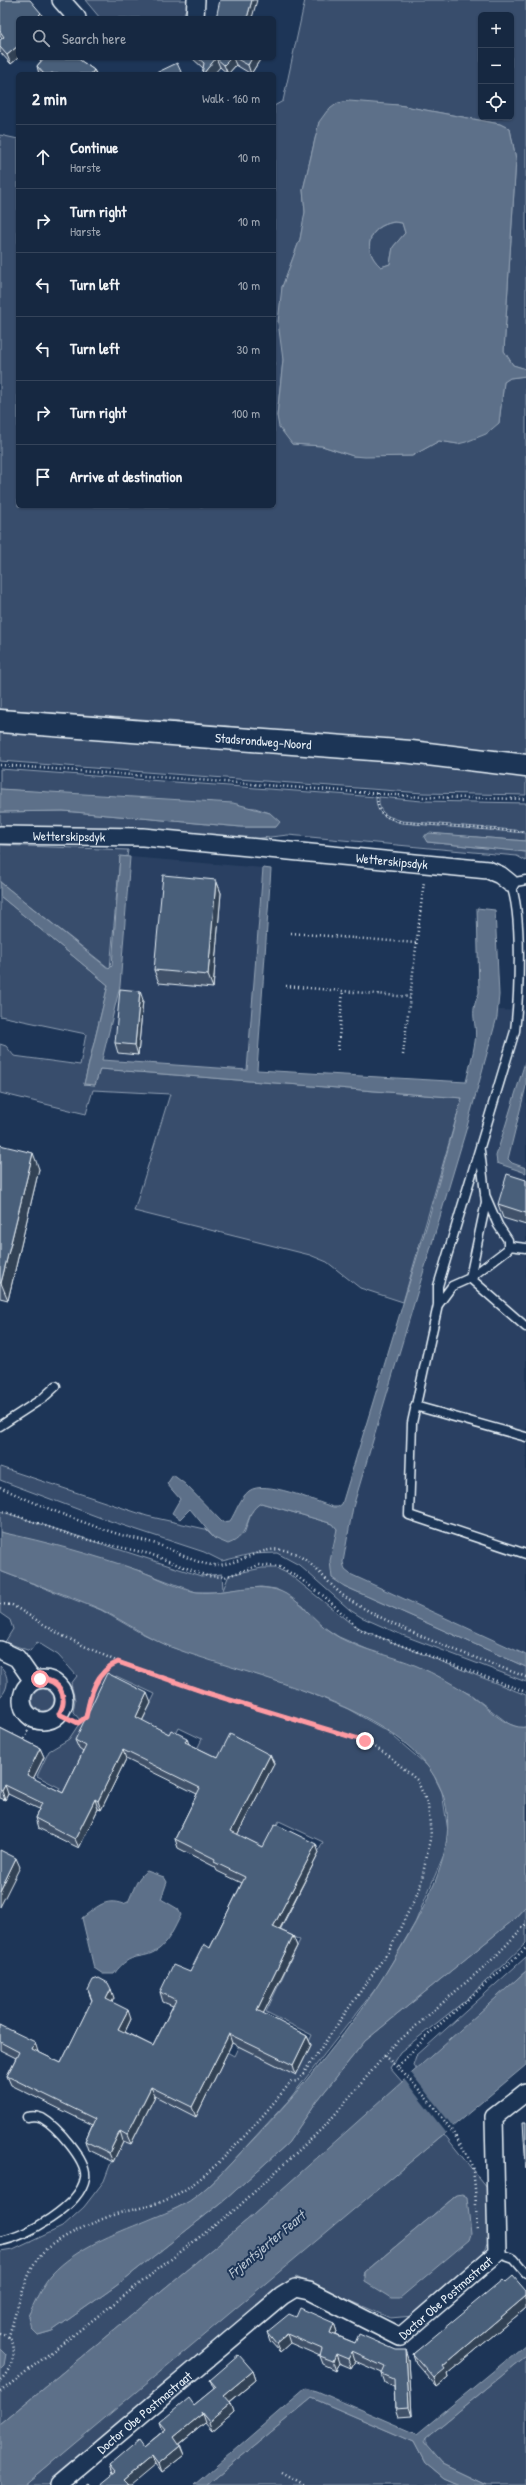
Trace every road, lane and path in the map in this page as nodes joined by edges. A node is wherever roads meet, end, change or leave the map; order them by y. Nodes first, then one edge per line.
1 (61, 0) edge
2 (196, 0) edge
3 (75, 16) edge
4 (195, 16) edge
5 (0, 721) edge
6 (0, 765) edge
7 (526, 766) edge
8 (377, 793) junction
9 (526, 799) edge
10 (526, 832) edge
11 (0, 835) edge
12 (426, 864) junction
13 (518, 881) edge
14 (291, 933) dead end
15 (416, 943) junction
16 (286, 986) dead end
17 (343, 991) junction
18 (410, 997) junction
19 (338, 1050) dead end
20 (403, 1055) dead end
21 (480, 1147) junction
22 (485, 1195) junction
23 (509, 1246) junction
24 (526, 1248) edge
25 (470, 1278) junction
26 (438, 1304) junction
27 (526, 1327) edge
28 (56, 1386) dead end
29 (415, 1406) junction
30 (0, 1426) edge
31 (526, 1437) edge
32 (0, 1487) edge
33 (0, 1510) edge
34 (526, 1554) edge
35 (0, 1604) edge
36 (0, 1650) edge
37 (118, 1662) junction
38 (526, 1677) edge
39 (33, 1681) junction
40 (526, 1692) edge
41 (59, 1714) junction
42 (33, 1719) junction
43 (24, 1739) edge
44 (526, 1924) edge
45 (526, 1948) edge
46 (384, 2056) junction
47 (398, 2066) junction
48 (526, 2092) edge
49 (27, 2117) dead end
50 (0, 2241) edge
51 (497, 2253) junction
52 (526, 2273) edge
53 (0, 2334) edge
54 (8, 2339) junction
55 (0, 2380) edge
56 (0, 2392) edge
57 (282, 2472) dead end
58 (58, 2485) edge
59 (305, 2485) edge

1 - 3 street
2 - 4 street
5 - 7 main road, Stadsrondweg-Noord
6 - 8 path
8 - 9 path
8 - 10 path
11 - 12 street, Wetterskipsdyk
12 - 13 street, Wetterskipsdyk
12 - 15 path
13 - 21 lane, Wetterskipsdyk
14 - 15 path
15 - 18 path
16 - 17 path
17 - 18 path
17 - 19 path
18 - 20 path
21 - 22 lane
21 - 26 lane, Wetterskipsdyk
22 - 23 lane
22 - 25 lane
23 - 24 lane
23 - 25 lane
25 - 26 lane
25 - 27 lane
26 - 29 lane
28 - 30 lane
29 - 31 lane
29 - 34 lane
32 - 38 path
33 - 40 path
35 - 37 path
36 - 39 street
37 - 41 path
37 - 54 path
39 - 41 street
39 - 42 street
41 - 42 street
42 - 43 path
44 - 46 path
45 - 47 path
46 - 47 path
46 - 56 path
47 - 51 path
48 - 51 street, Doctor Obe Postmastraat
49 - 50 lane
51 - 52 lane
51 - 58 street, Doctor Obe Postmastraat
53 - 54 path
54 - 55 path
57 - 59 path

